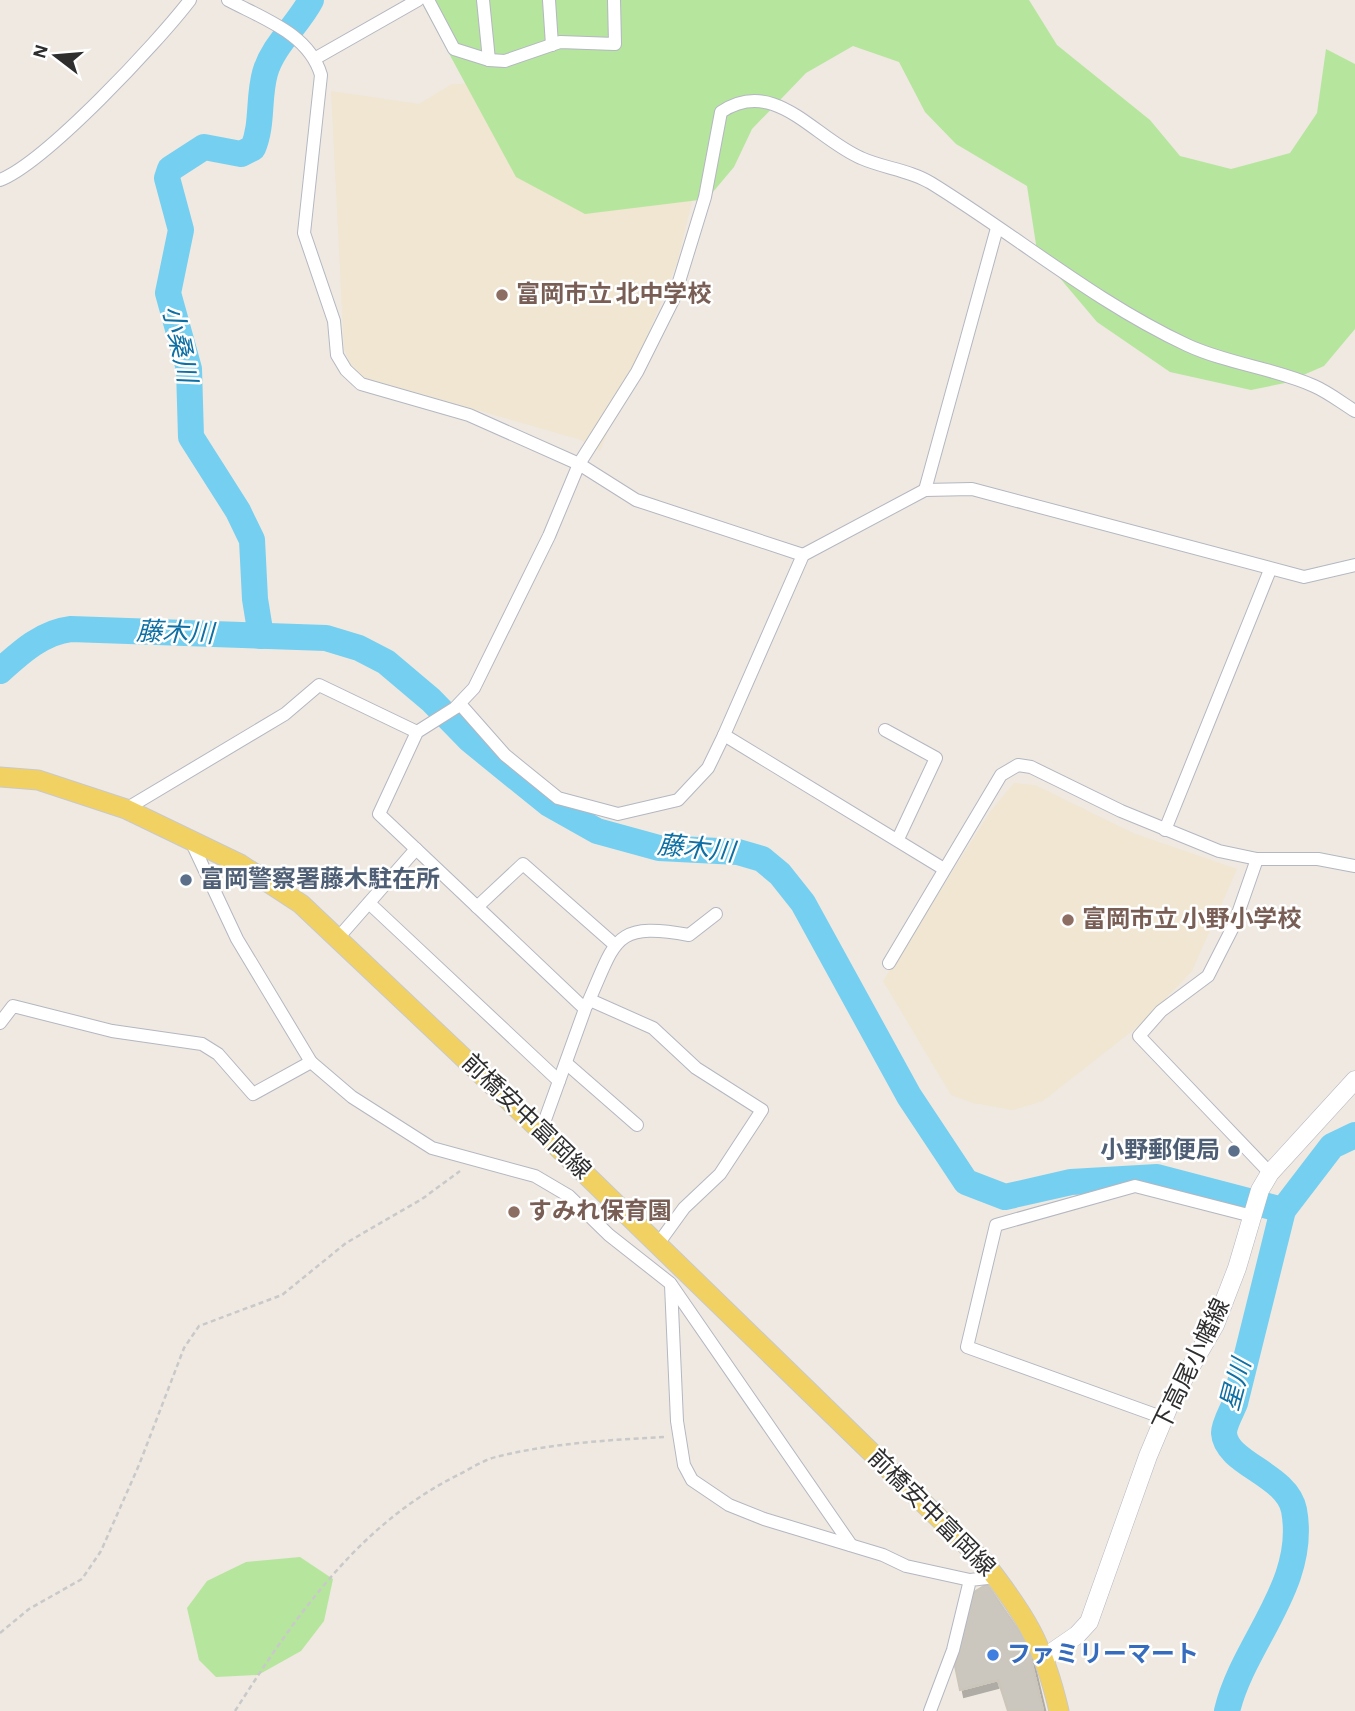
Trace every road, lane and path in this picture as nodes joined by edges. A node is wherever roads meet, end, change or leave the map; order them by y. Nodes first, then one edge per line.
1 (190, 0) edge
2 (228, 0) edge
3 (418, 0) edge
4 (428, 0) edge
5 (483, 0) edge
6 (549, 0) edge
7 (614, 0) edge
8 (552, 45) junction
9 (316, 58) junction
10 (489, 60) junction
11 (0, 180) edge
12 (997, 228) junction
13 (1355, 411) edge
14 (579, 464) junction
15 (925, 490) junction
16 (803, 555) junction
17 (1355, 565) edge
18 (1270, 570) junction
19 (458, 706) junction
20 (885, 730) dead end
21 (416, 732) junction
22 (724, 735) junction
23 (0, 777) edge
24 (126, 809) junction
25 (1165, 830) junction
26 (898, 839) junction
27 (191, 841) junction
28 (416, 849) junction
29 (1257, 859) junction
30 (1355, 866) edge
31 (944, 869) junction
32 (369, 903) junction
33 (477, 907) junction
34 (716, 914) dead end
35 (338, 938) junction
36 (615, 945) junction
37 (889, 963) dead end
38 (587, 1004) junction
39 (0, 1023) edge
40 (311, 1062) junction
41 (566, 1063) junction
42 (1355, 1080) edge
43 (559, 1081) junction
44 (637, 1125) dead end
45 (541, 1131) junction
46 (477, 1159) junction
47 (1270, 1173) junction
48 (1252, 1213) junction
49 (658, 1244) junction
50 (677, 1276) junction
51 (1164, 1418) junction
52 (679, 1437) junction
53 (851, 1545) junction
54 (996, 1577) junction
55 (970, 1580) junction
56 (0, 1633) edge
57 (1045, 1657) junction
58 (235, 1711) edge
59 (930, 1711) edge
60 (1059, 1711) edge

1 - 11 street
2 - 9 street
3 - 9 street
4 - 10 street
5 - 10 street
6 - 8 street
7 - 8 street
8 - 10 street
9 - 14 street
12 - 13 street
12 - 14 street
12 - 15 street
14 - 16 street
14 - 19 street
15 - 16 street
15 - 18 street
16 - 22 street
17 - 18 street
18 - 25 street
19 - 21 street
19 - 22 street
20 - 26 street
21 - 24 street
21 - 28 street
22 - 26 street
23 - 24 main road, 前橋安中富岡線
24 - 27 main road, 前橋安中富岡線
25 - 29 street
25 - 31 street
26 - 31 street
27 - 35 main road, 前橋安中富岡線
27 - 40 street
28 - 32 street
28 - 33 street
29 - 30 street
29 - 47 street
31 - 37 street
32 - 35 street
32 - 43 street
33 - 36 street
33 - 38 street
34 - 36 street
35 - 45 main road, 前橋安中富岡線
36 - 38 street
38 - 41 street
38 - 49 street
39 - 40 street
40 - 46 street
41 - 43 street
41 - 44 street
42 - 47 main road, 下高尾小幡線
43 - 45 street
45 - 49 main road, 前橋安中富岡線
46 - 50 street
46 - 56 path
47 - 48 main road, 下高尾小幡線
48 - 51 main road, 下高尾小幡線
48 - 51 street
49 - 50 main road, 前橋安中富岡線
50 - 52 street
50 - 53 street
50 - 54 main road, 前橋安中富岡線
51 - 57 main road, 下高尾小幡線
52 - 53 street
52 - 58 path
53 - 55 street
54 - 55 street
54 - 57 main road, 前橋安中富岡線
55 - 59 street
57 - 60 main road, 前橋安中富岡線

